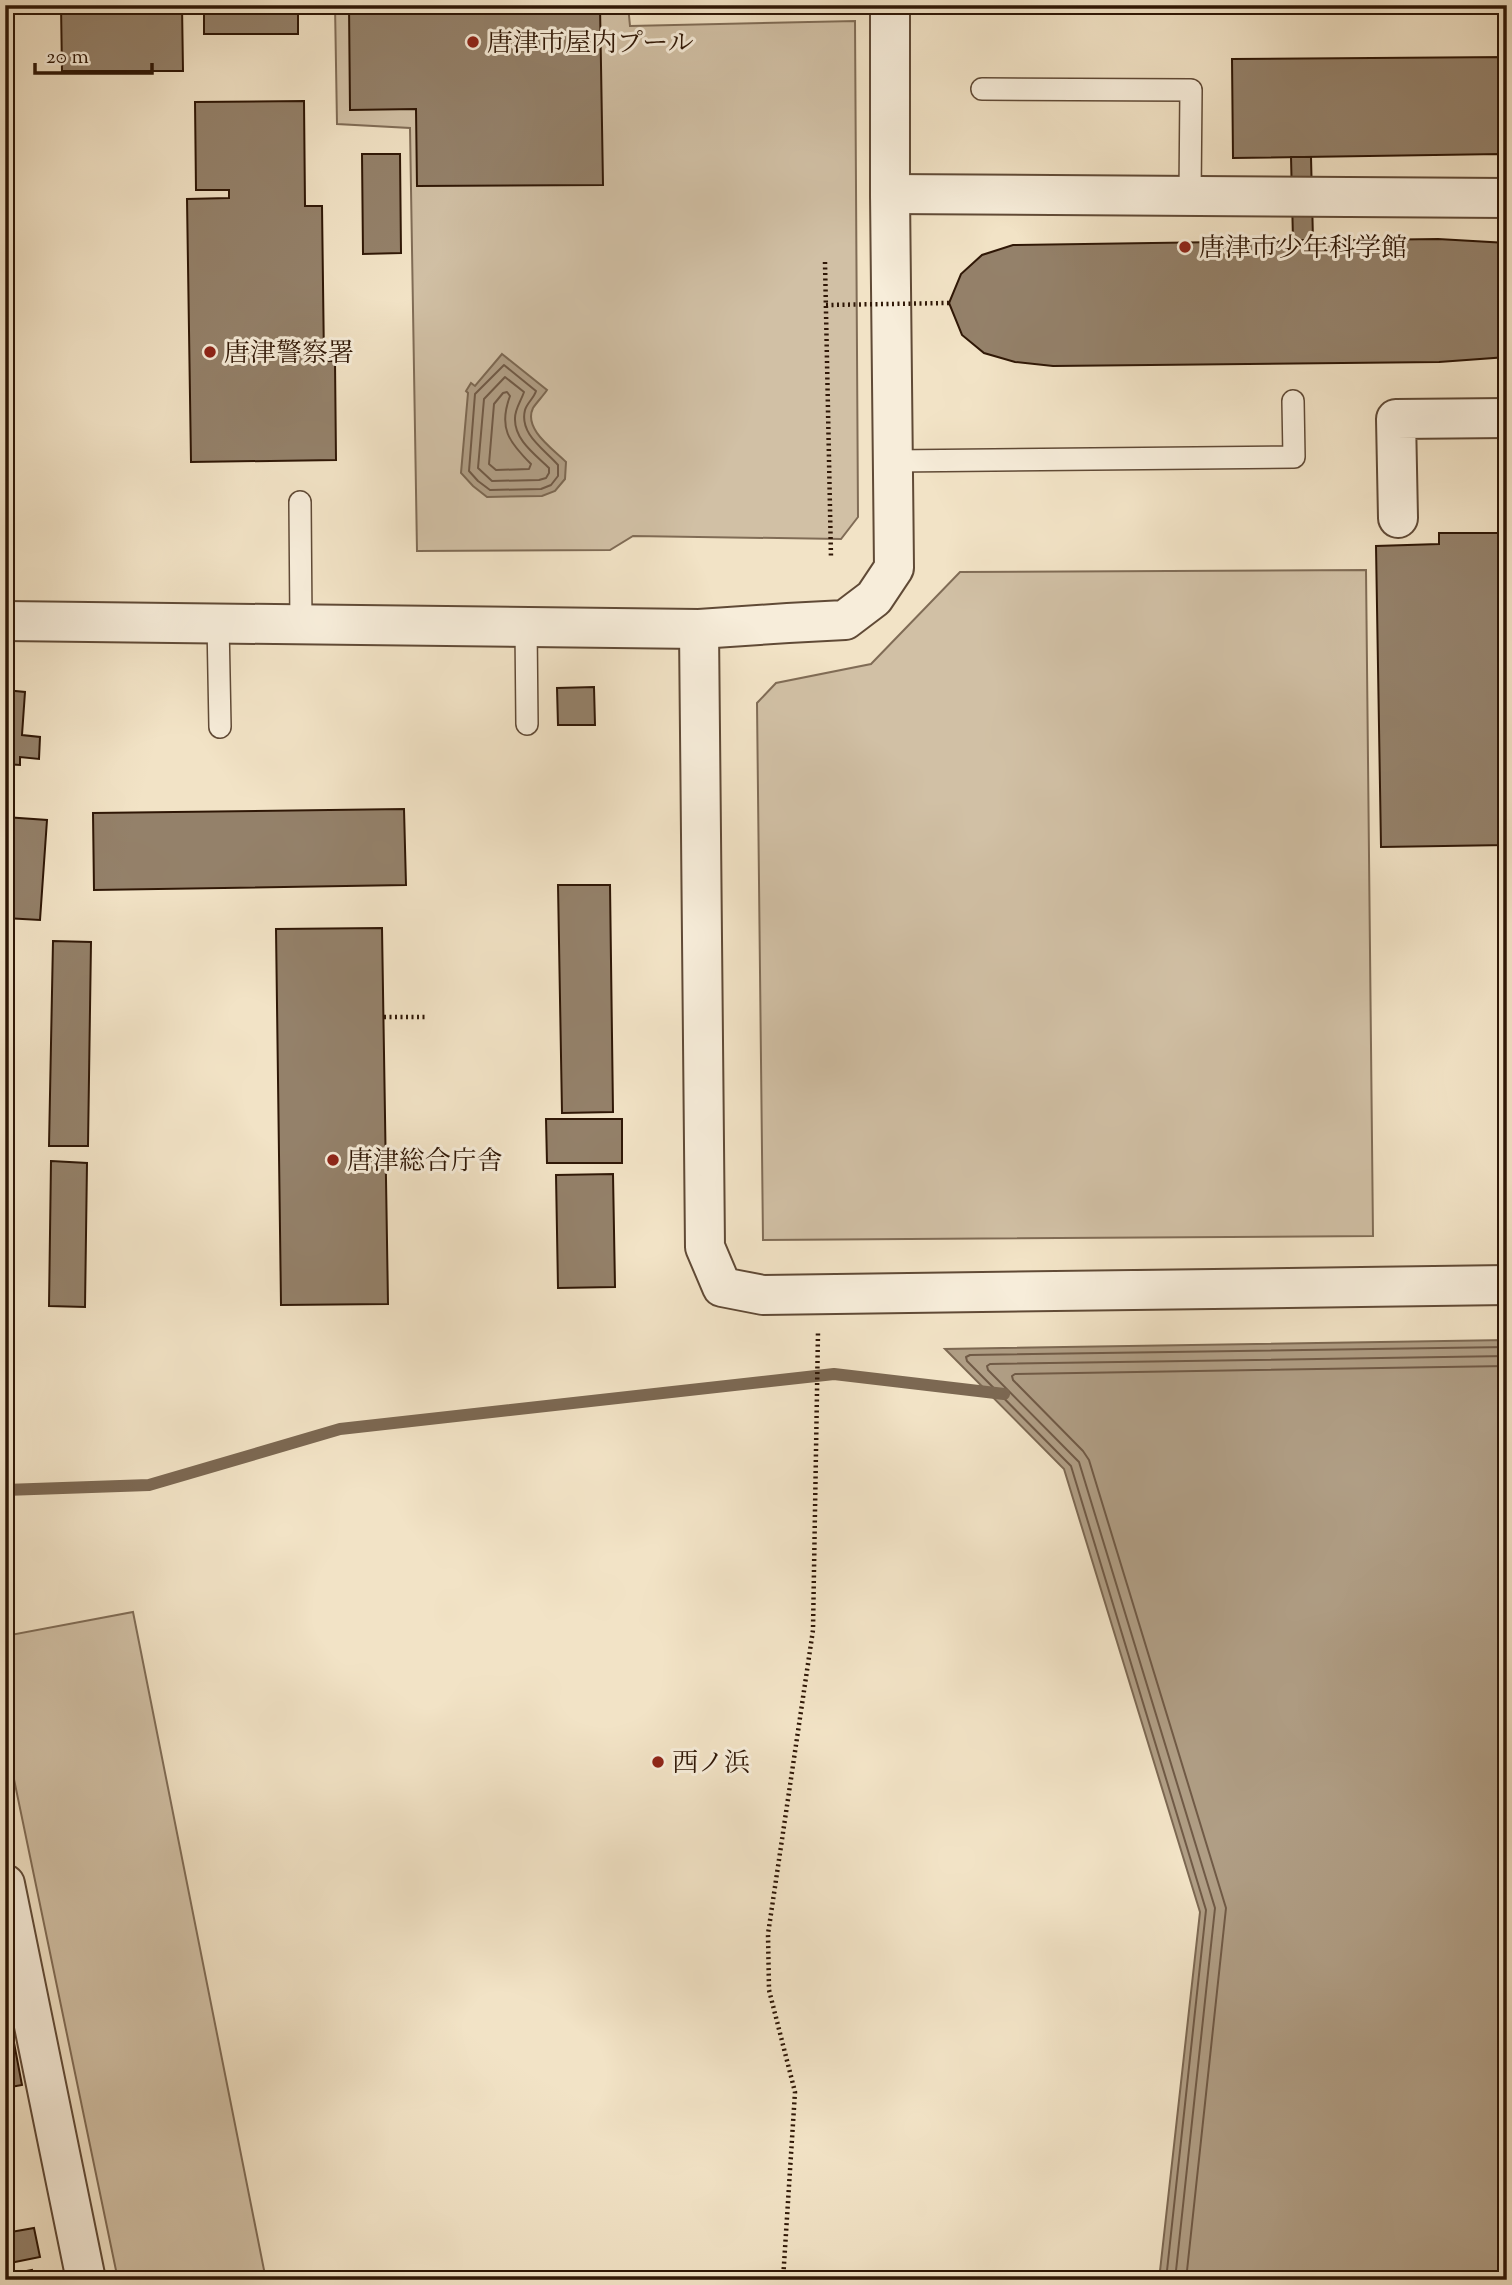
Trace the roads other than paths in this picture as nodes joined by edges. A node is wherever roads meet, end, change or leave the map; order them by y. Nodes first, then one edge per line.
1 (890, 5) edge
2 (982, 89) dead end
3 (890, 194) junction
4 (1190, 196) junction
5 (1507, 198) edge
6 (1293, 401) dead end
7 (1507, 418) edge
8 (893, 461) junction
9 (300, 502) dead end
10 (1398, 519) dead end
11 (5, 621) edge
12 (218, 623) junction
13 (301, 624) junction
14 (526, 627) junction
15 (699, 629) junction
16 (527, 724) dead end
17 (220, 727) dead end
18 (1507, 1284) edge
19 (5, 1884) edge
20 (86, 2280) edge

1 - 3 street
2 - 4 lane
3 - 4 street
3 - 8 street
4 - 5 street
6 - 8 lane
7 - 10 street
8 - 15 street
9 - 13 lane
11 - 12 street
12 - 13 street
12 - 17 lane
13 - 14 street
14 - 15 street
14 - 16 lane
15 - 18 street
19 - 20 street

